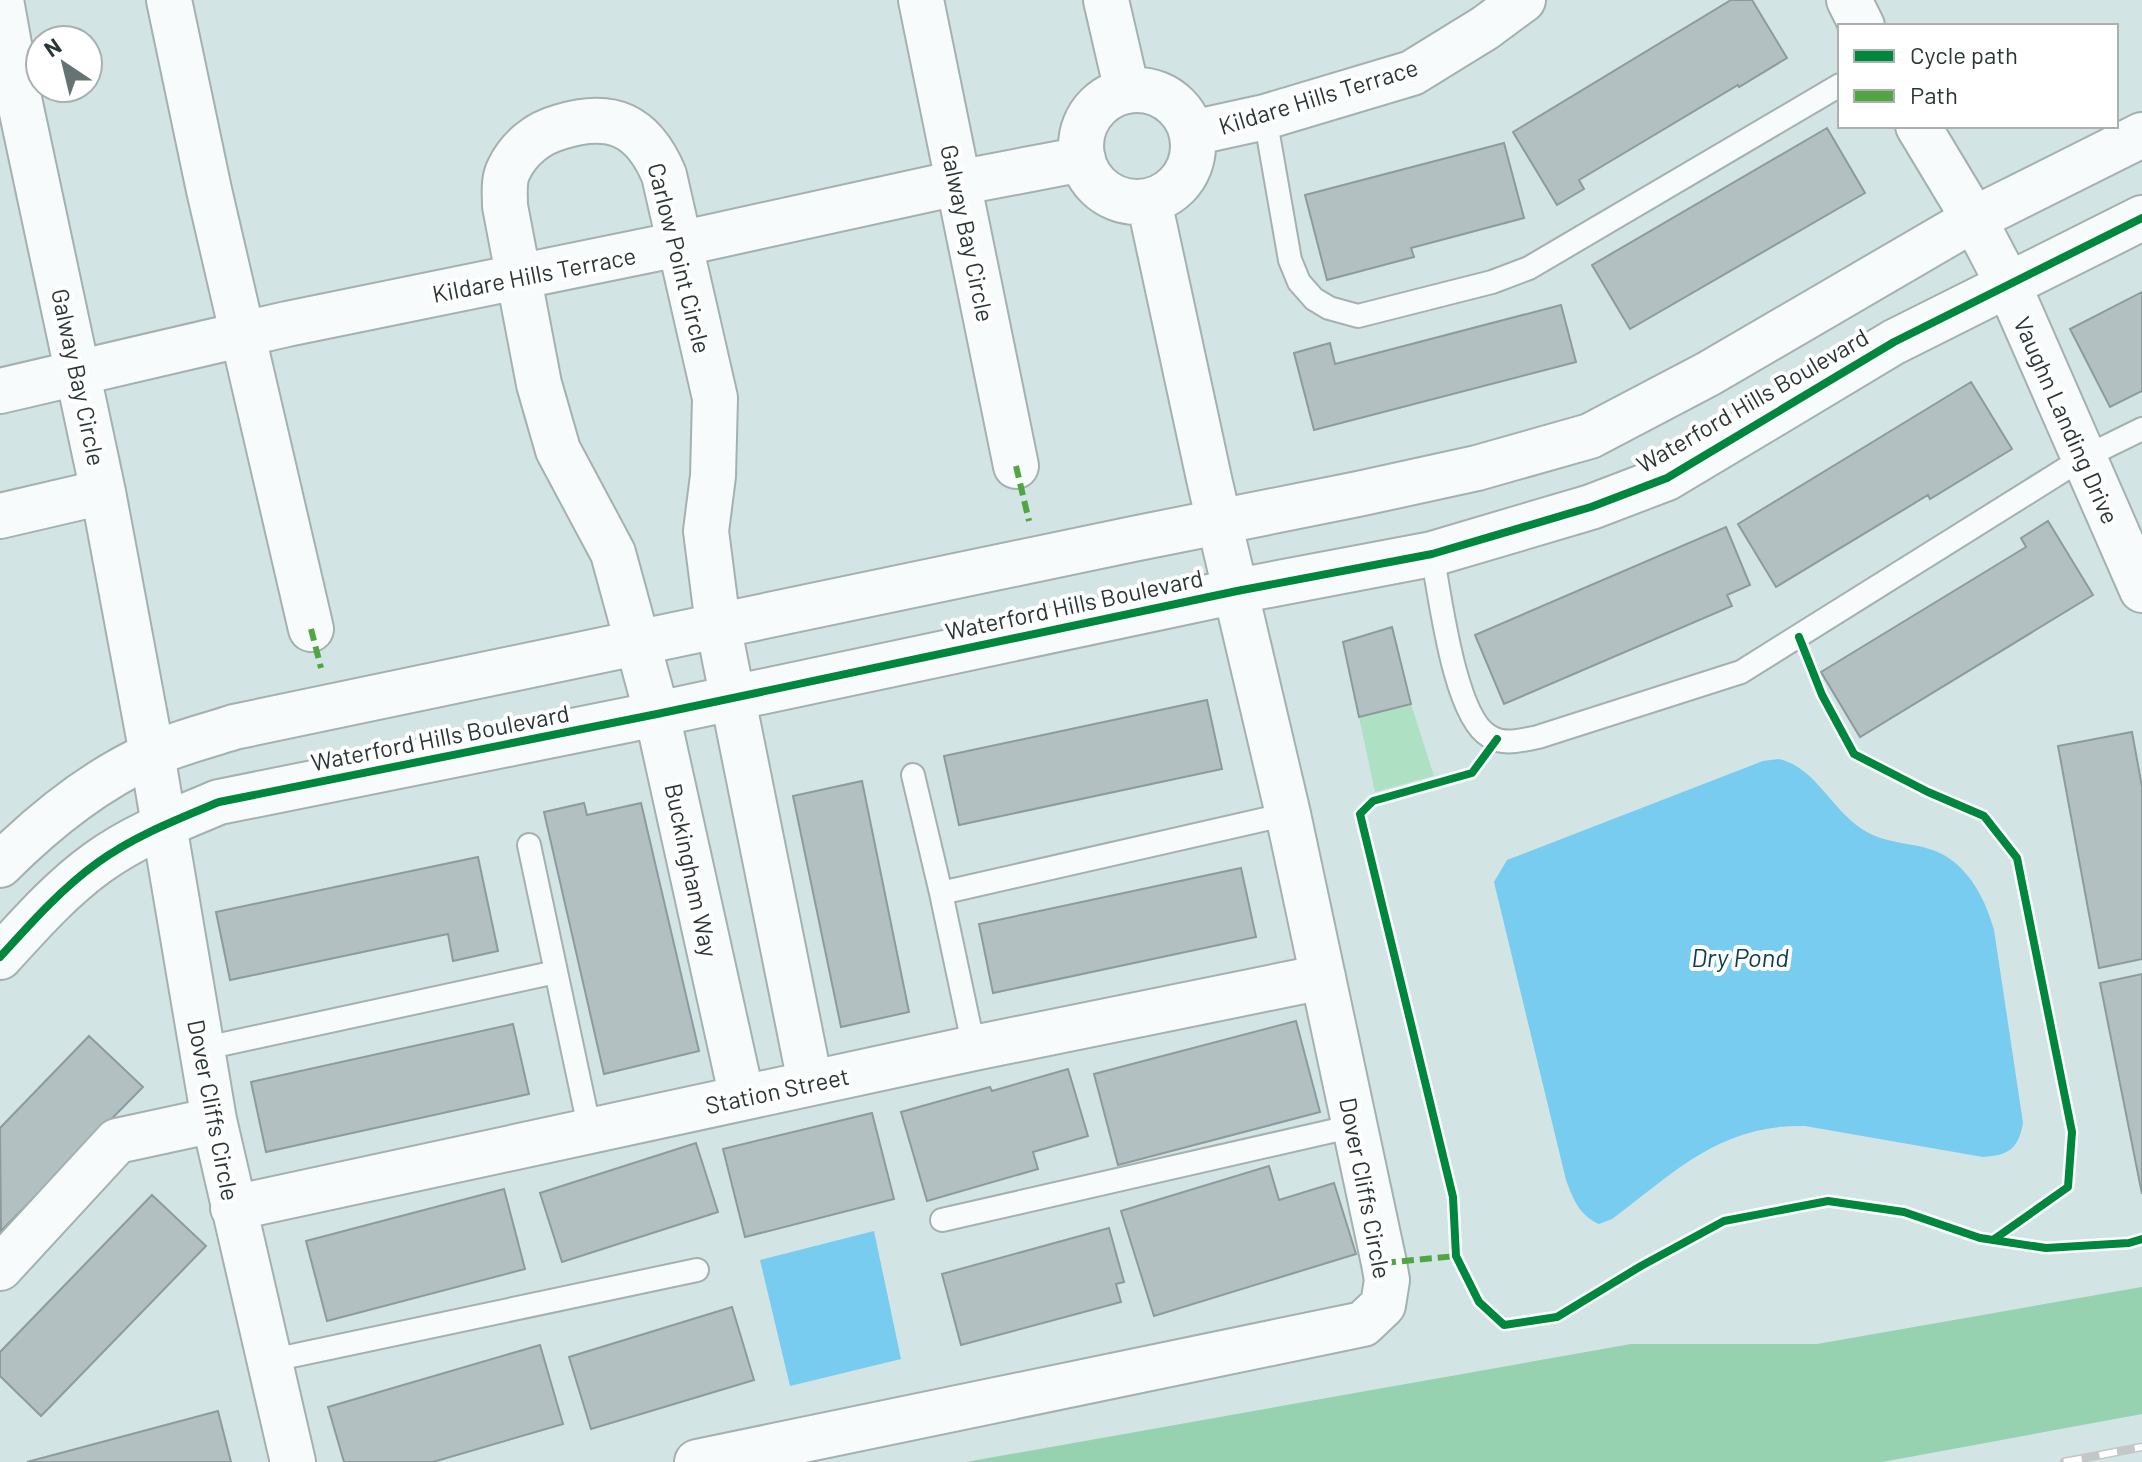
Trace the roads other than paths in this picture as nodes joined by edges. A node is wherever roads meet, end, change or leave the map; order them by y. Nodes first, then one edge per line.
1 (1, 0) edge
2 (169, 0) edge
3 (921, 0) edge
4 (1106, 0) edge
5 (1523, 0) edge
6 (1849, 0) edge
7 (1861, 24) edge
8 (1838, 86) edge
9 (1127, 91) junction
10 (1265, 117) junction
11 (1919, 128) edge
12 (1192, 133) junction
13 (2142, 135) edge
14 (1083, 159) junction
15 (957, 183) junction
16 (1149, 201) junction
17 (2142, 218) edge
18 (1974, 219) junction
19 (679, 244) junction
20 (520, 276) junction
21 (2008, 284) junction
22 (243, 335) junction
23 (79, 372) junction
24 (0, 391) edge
25 (2142, 429) edge
26 (2083, 458) junction
27 (1016, 466) dead end
28 (103, 492) junction
29 (0, 516) edge
30 (1219, 521) junction
31 (1432, 554) junction
32 (2142, 590) edge
33 (1237, 591) junction
34 (718, 625) junction
35 (311, 629) dead end
36 (638, 643) junction
37 (732, 696) junction
38 (657, 714) junction
39 (152, 754) junction
40 (913, 775) dead end
41 (1288, 814) junction
42 (162, 825) junction
43 (529, 845) dead end
44 (0, 865) edge
45 (941, 893) junction
46 (0, 957) edge
47 (556, 972) junction
48 (1323, 977) junction
49 (974, 1048) junction
50 (201, 1049) junction
51 (810, 1082) junction
52 (742, 1098) junction
53 (214, 1120) junction
54 (1354, 1126) junction
55 (590, 1131) junction
56 (233, 1208) junction
57 (942, 1220) dead end
58 (0, 1268) edge
59 (697, 1270) dead end
60 (268, 1361) junction
61 (293, 1462) edge
62 (697, 1462) edge

1 - 23 street, Galway Bay Circle
2 - 22 street
3 - 15 street, Galway Bay Circle
4 - 9 street
5 - 10 street, Kildare Hills Terrace
6 - 7 street
8 - 10 lane
9 - 12 street
9 - 14 street
10 - 12 street, Kildare Hills Terrace
11 - 18 street, Vaughn Landing Drive
12 - 16 street
13 - 18 street, Waterford Hills Boulevard
14 - 15 street, Kildare Hills Terrace
14 - 16 street
15 - 19 street, Kildare Hills Terrace
15 - 27 street, Galway Bay Circle
16 - 30 street
17 - 21 street, Waterford Hills Boulevard
18 - 21 street, Vaughn Landing Drive
18 - 30 street, Waterford Hills Boulevard
19 - 20 street, Kildare Hills Terrace
19 - 20 street, Carlow Point Circle
19 - 34 street, Carlow Point Circle
20 - 22 street, Kildare Hills Terrace
20 - 36 street, Carlow Point Circle
21 - 26 street, Vaughn Landing Drive
21 - 31 street, Waterford Hills Boulevard
22 - 23 street, Kildare Hills Terrace
22 - 35 street
23 - 24 street, Kildare Hills Terrace
23 - 28 street, Galway Bay Circle
25 - 26 lane
26 - 31 lane
26 - 32 street, Vaughn Landing Drive
28 - 29 street
28 - 39 street, Galway Bay Circle
30 - 33 street, Dover Cliffs Circle
30 - 34 street, Waterford Hills Boulevard
31 - 33 street, Waterford Hills Boulevard
33 - 37 street, Waterford Hills Boulevard
33 - 41 street, Dover Cliffs Circle
34 - 36 street, Waterford Hills Boulevard
34 - 37 street, Carlow Point Circle
36 - 38 street, Buckingham Way
36 - 39 street, Waterford Hills Boulevard
37 - 38 street, Waterford Hills Boulevard
37 - 51 street
38 - 42 street, Waterford Hills Boulevard
38 - 52 street, Buckingham Way
39 - 42 street, Dover Cliffs Circle
39 - 44 street, Waterford Hills Boulevard
40 - 45 lane
41 - 45 lane
41 - 48 street, Dover Cliffs Circle
42 - 46 street, Waterford Hills Boulevard
42 - 50 street, Dover Cliffs Circle
43 - 47 lane
45 - 49 lane
47 - 50 lane
47 - 55 lane
48 - 49 street, Station Street
48 - 54 street, Dover Cliffs Circle
49 - 51 street, Station Street
50 - 53 street, Dover Cliffs Circle
51 - 52 street, Station Street
52 - 55 street, Station Street
53 - 56 street, Dover Cliffs Circle
53 - 58 street
54 - 57 lane
54 - 62 street, Dover Cliffs Circle
55 - 56 street, Station Street
56 - 60 street, Dover Cliffs Circle
59 - 60 lane
60 - 61 street, Dover Cliffs Circle

